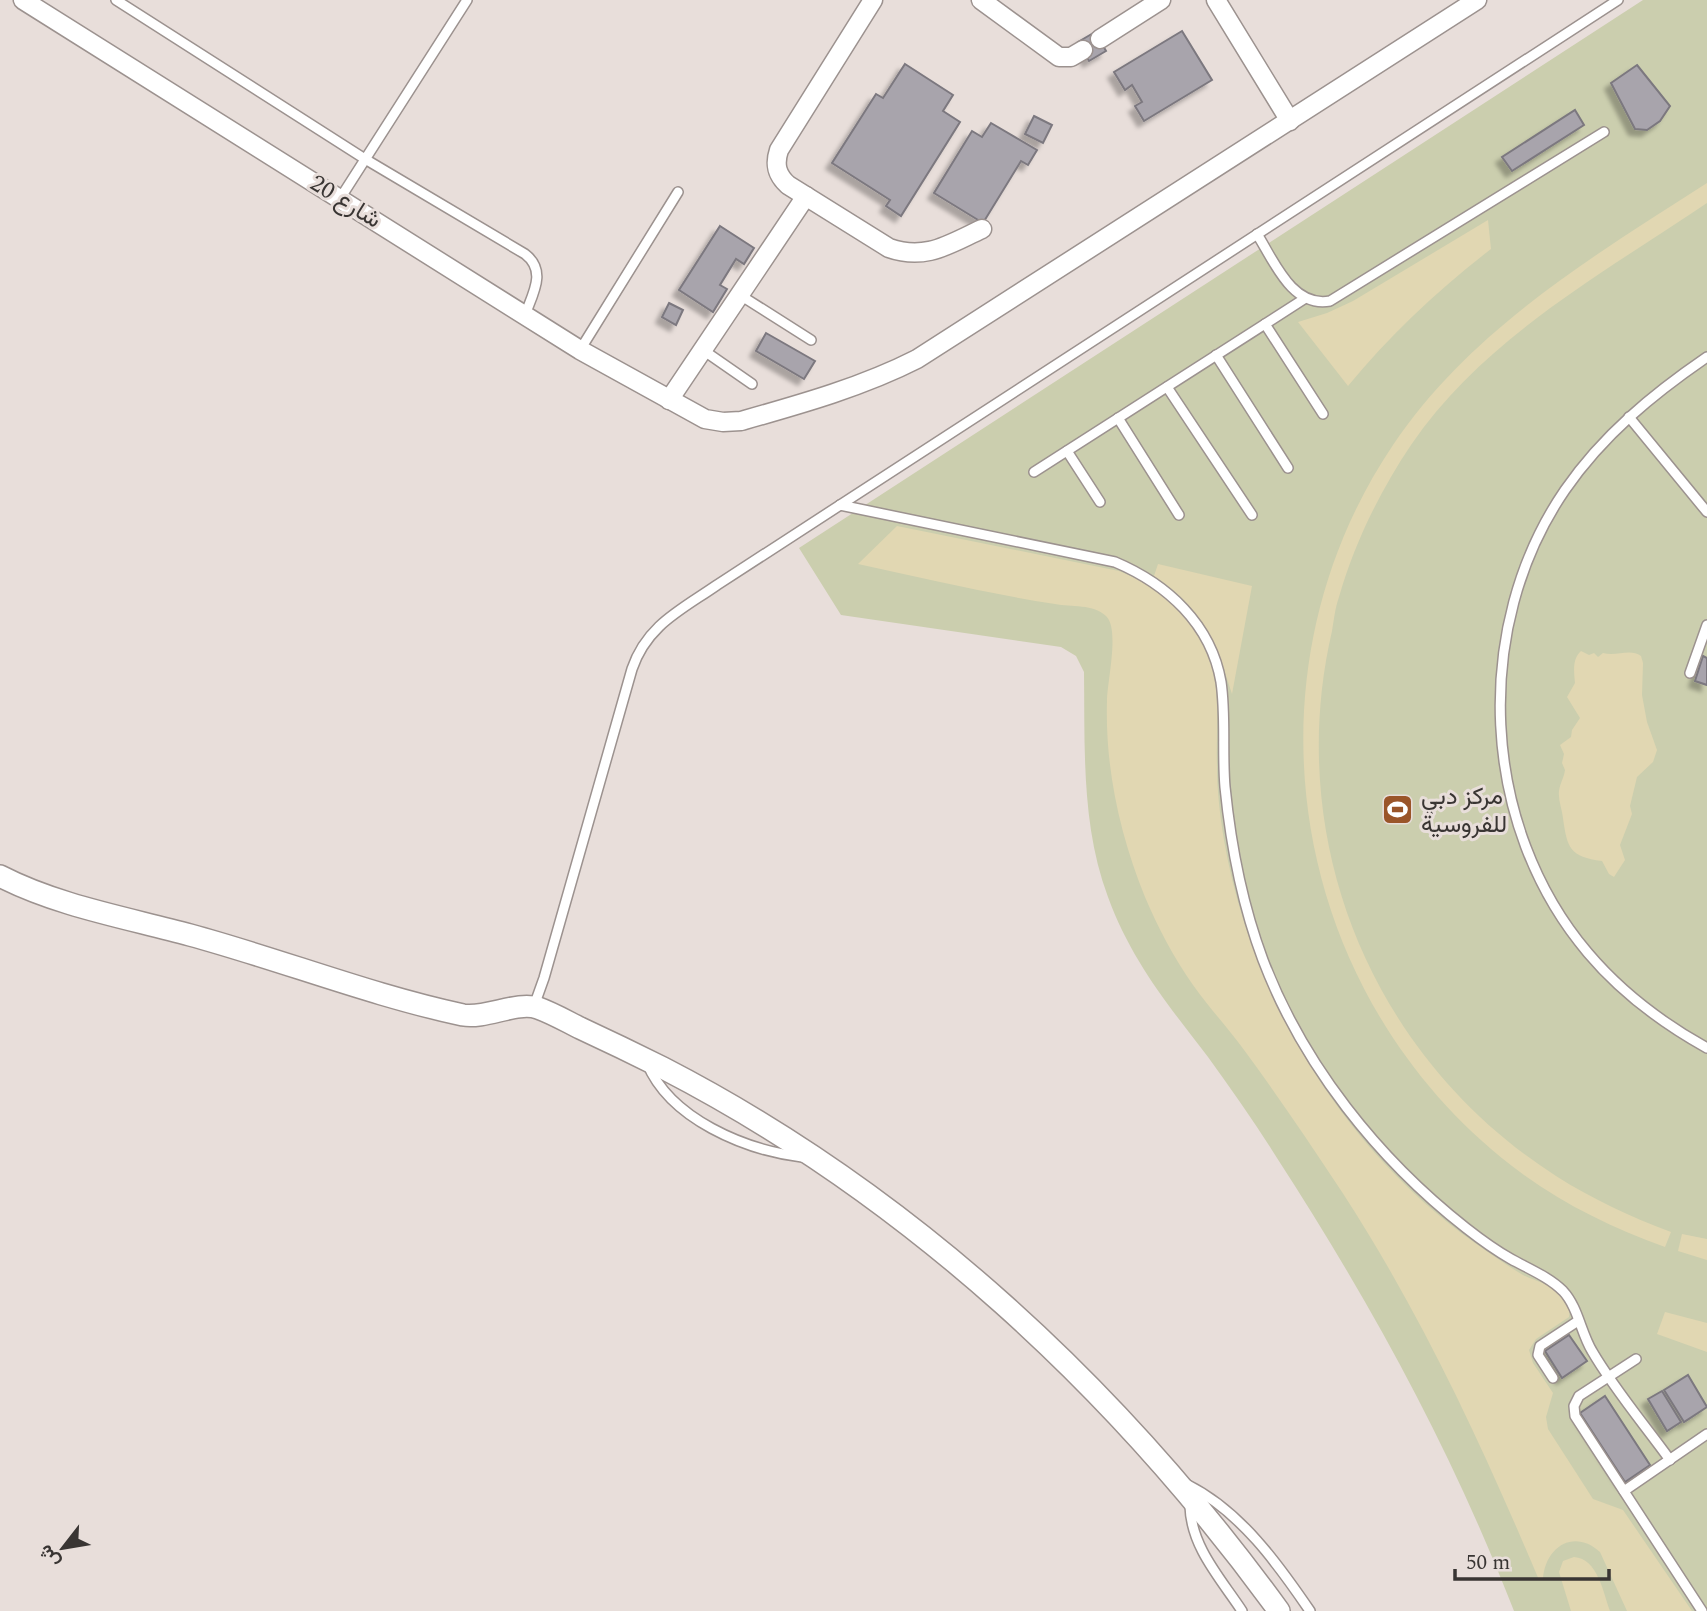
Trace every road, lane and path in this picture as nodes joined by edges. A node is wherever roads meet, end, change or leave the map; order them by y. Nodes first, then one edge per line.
1 (23, 0) edge
2 (116, 0) edge
3 (467, 0) edge
4 (873, 0) edge
5 (981, 0) edge
6 (1161, 0) edge
7 (1216, 0) edge
8 (1477, 0) edge
9 (1618, 0) edge
10 (1100, 39) dead end
11 (1083, 50) dead end
12 (1290, 121) junction
13 (1604, 132) dead end
14 (365, 159) junction
15 (678, 192) dead end
16 (806, 196) junction
17 (341, 197) junction
18 (982, 229) dead end
19 (1257, 234) junction
20 (740, 295) junction
21 (1304, 299) junction
22 (524, 314) junction
23 (1265, 324) junction
24 (811, 340) dead end
25 (580, 349) junction
26 (703, 350) junction
27 (1216, 355) junction
28 (1707, 357) edge
29 (752, 384) dead end
30 (1167, 387) junction
31 (669, 400) junction
32 (1323, 414) dead end
33 (1629, 417) junction
34 (1118, 418) junction
35 (1067, 451) junction
36 (1289, 468) dead end
37 (1034, 471) dead end
38 (1100, 502) dead end
39 (840, 505) junction
40 (1707, 512) edge
41 (1179, 515) dead end
42 (1252, 515) dead end
43 (1707, 625) edge
44 (1690, 673) dead end
45 (0, 876) edge
46 (534, 1006) junction
47 (1707, 1048) edge
48 (645, 1059) junction
49 (816, 1159) junction
50 (1578, 1321) junction
51 (1636, 1359) dead end
52 (1609, 1376) junction
53 (1553, 1378) dead end
54 (1707, 1434) edge
55 (1670, 1460) junction
56 (1174, 1479) junction
57 (1624, 1491) junction
58 (1191, 1498) junction
59 (1242, 1611) edge
60 (1279, 1611) edge
61 (1310, 1611) edge
62 (1702, 1611) edge

1 - 17 street, شارع 20
2 - 14 lane
3 - 14 lane
4 - 16 street
5 - 11 street
6 - 10 street
7 - 12 street
8 - 12 street, شارع 20
9 - 19 lane
12 - 31 street, شارع 20
13 - 21 lane
14 - 17 lane
14 - 22 lane
15 - 25 lane
16 - 18 street
16 - 20 street
17 - 22 street, شارع 20
19 - 21 lane
19 - 39 lane
20 - 24 lane
20 - 26 street
21 - 23 lane
22 - 25 street, شارع 20
23 - 27 lane
23 - 32 lane
25 - 31 street, شارع 20
26 - 29 lane
26 - 31 street
27 - 30 lane
27 - 36 lane
28 - 33 lane
30 - 34 lane
30 - 42 lane
33 - 40 lane
33 - 47 lane
34 - 35 lane
34 - 41 lane
35 - 37 lane
35 - 38 lane
39 - 46 lane
39 - 50 lane
43 - 44 lane
45 - 46 street
46 - 48 street
48 - 49 street
48 - 49 lane
49 - 56 street
50 - 52 lane
50 - 53 lane
51 - 52 lane
52 - 55 lane
52 - 57 lane
54 - 55 lane
55 - 57 lane
56 - 58 street
56 - 61 lane
57 - 62 lane
58 - 59 lane
58 - 60 street

